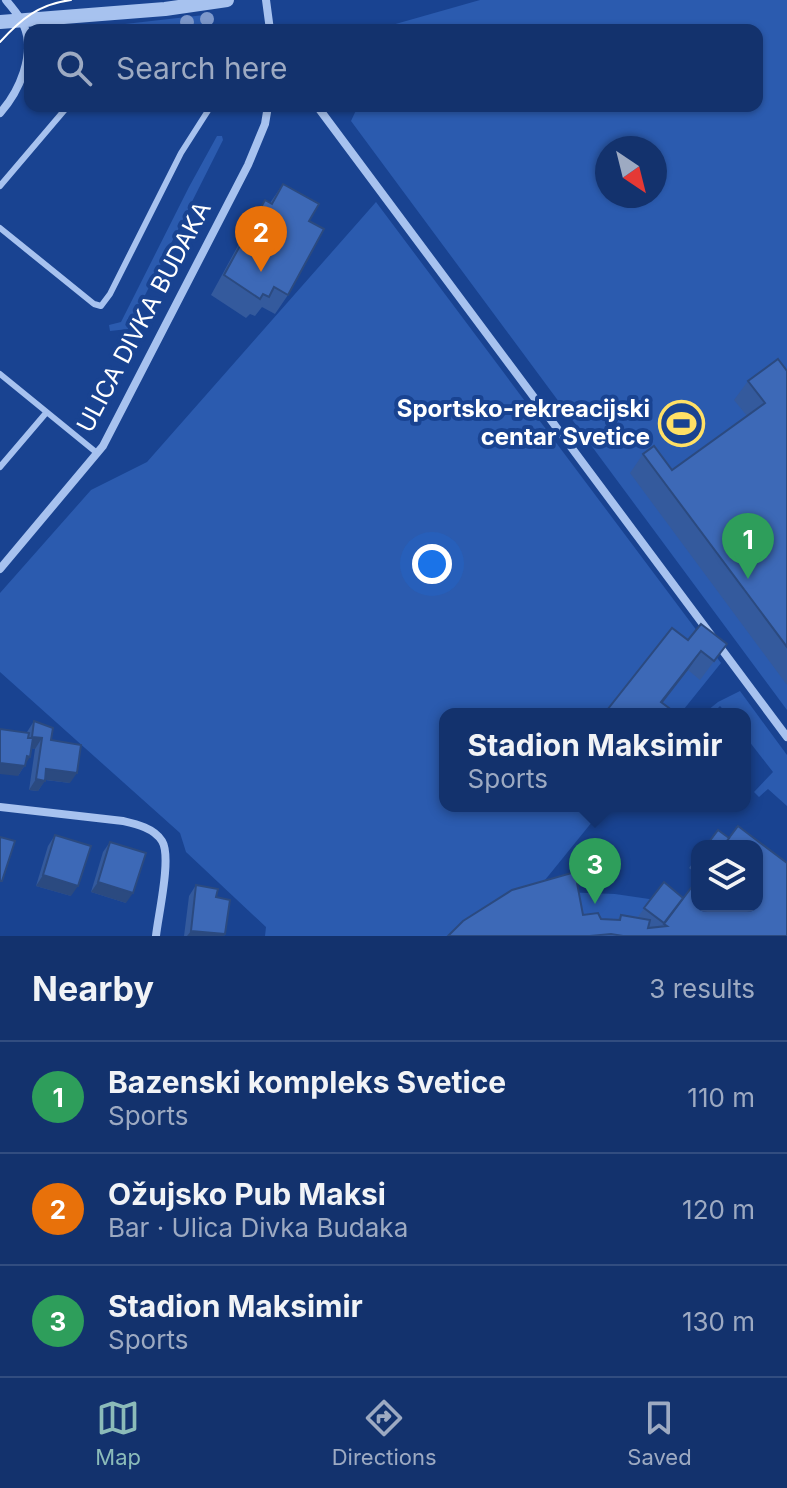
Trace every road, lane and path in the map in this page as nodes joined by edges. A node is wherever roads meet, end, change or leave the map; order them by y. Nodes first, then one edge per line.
1 (6, 0) edge
2 (227, 0) edge
3 (266, 0) edge
4 (22, 21) junction
5 (0, 22) edge
6 (269, 24) edge
7 (24, 27) edge
8 (24, 60) edge
9 (63, 112) edge
10 (207, 112) edge
11 (267, 112) edge
12 (321, 112) edge
13 (0, 113) edge
14 (0, 186) edge
15 (0, 228) edge
16 (0, 374) edge
17 (46, 413) junction
18 (97, 453) junction
19 (0, 467) edge
20 (0, 569) edge
21 (787, 737) edge
22 (0, 807) edge
23 (156, 936) edge

1 - 4 street
2 - 4 street
3 - 6 street
4 - 5 street
4 - 7 street
8 - 13 street
9 - 14 lane
10 - 15 lane
11 - 18 street, ULICA DIVKA BUDAKA
12 - 21 street
16 - 17 lane
17 - 18 lane
17 - 19 lane
18 - 20 street, ULICA DIVKA BUDAKA
22 - 23 street

